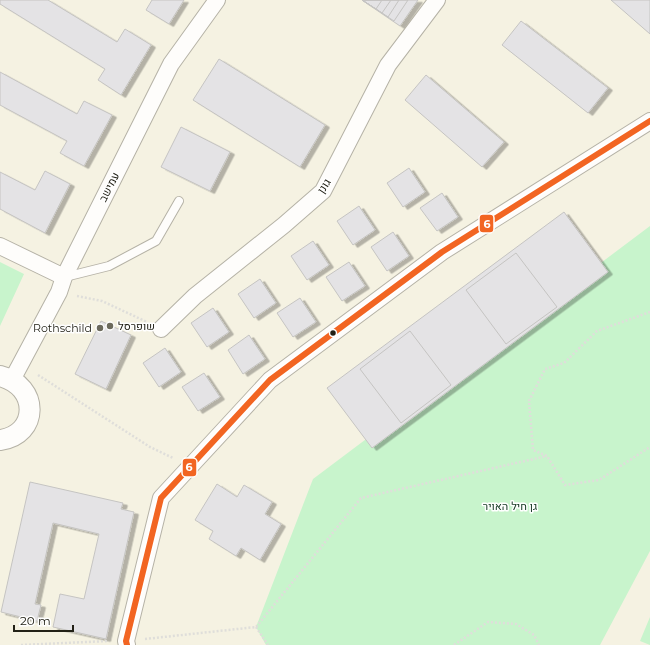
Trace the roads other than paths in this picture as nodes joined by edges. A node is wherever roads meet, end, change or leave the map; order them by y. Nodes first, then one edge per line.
1 (217, 0) edge
2 (437, 0) edge
3 (650, 121) edge
4 (179, 201) dead end
5 (0, 246) edge
6 (61, 285) junction
7 (161, 329) road end
8 (11, 373) edge
9 (0, 440) edge
10 (126, 643) edge

1 - 6 street, עמישב
2 - 7 street, גונן
3 - 10 street
4 - 6 lane
5 - 6 street
6 - 8 street, עמישב
8 - 9 street

